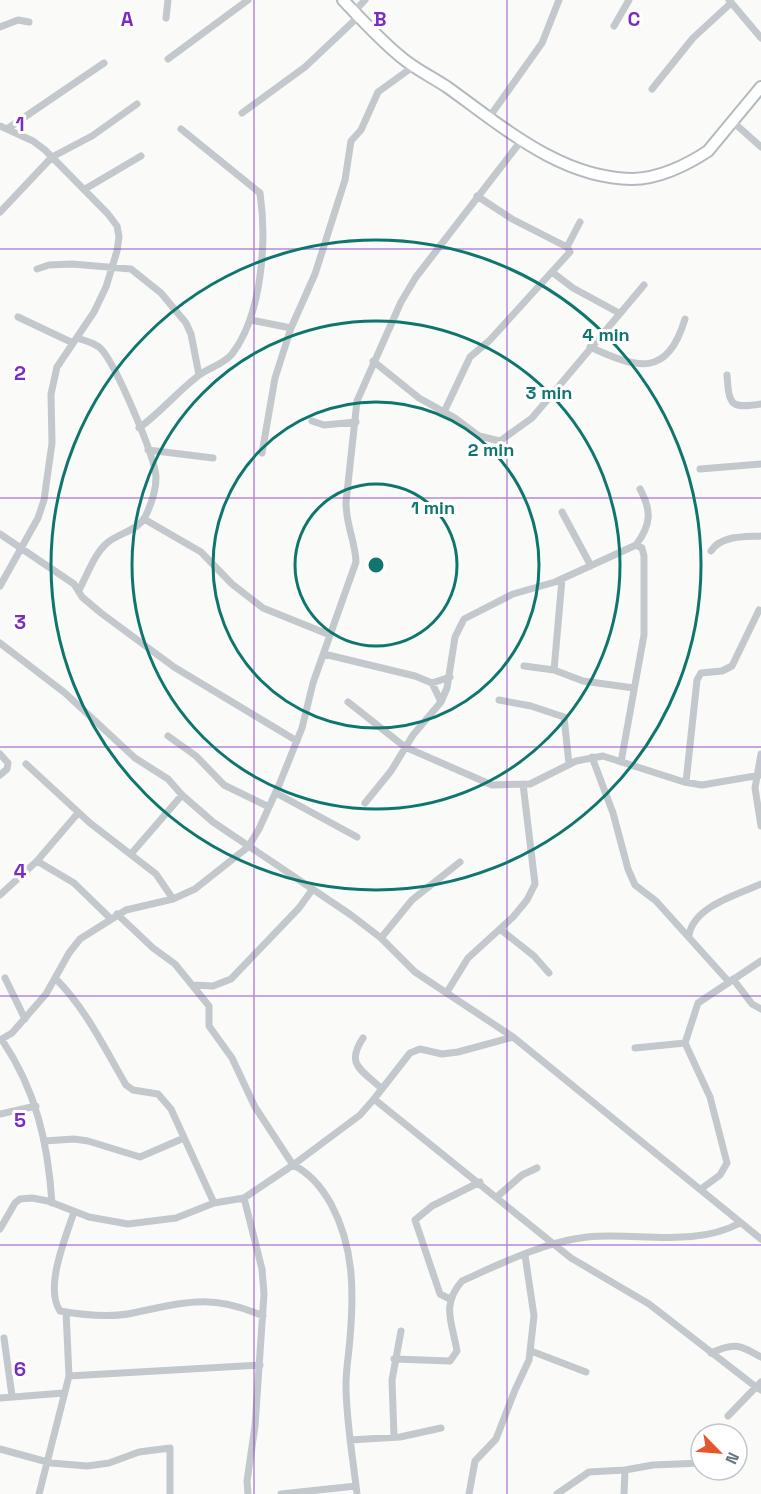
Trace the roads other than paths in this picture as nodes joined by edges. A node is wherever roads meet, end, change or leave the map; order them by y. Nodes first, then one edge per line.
1 (168, 0) edge
2 (248, 0) edge
3 (343, 0) edge
4 (365, 0) edge
5 (559, 0) edge
6 (629, 0) edge
7 (730, 2) edge
8 (356, 14) junction
9 (166, 18) dead end
10 (29, 22) dead end
11 (614, 26) dead end
12 (0, 27) edge
13 (761, 38) edge
14 (168, 59) dead end
15 (403, 59) junction
16 (104, 63) dead end
17 (414, 66) junction
18 (400, 75) junction
19 (761, 87) edge
20 (652, 89) dead end
21 (137, 104) dead end
22 (242, 114) dead end
23 (488, 119) junction
24 (732, 121) junction
25 (3, 128) edge
26 (181, 129) dead end
27 (521, 141) junction
28 (761, 147) edge
29 (141, 156) dead end
30 (52, 157) junction
31 (85, 189) junction
32 (477, 196) junction
33 (0, 212) edge
34 (580, 222) dead end
35 (567, 247) junction
36 (112, 267) junction
37 (37, 269) dead end
38 (552, 272) junction
39 (644, 285) dead end
40 (619, 313) junction
41 (18, 317) dead end
42 (685, 319) dead end
43 (251, 320) junction
44 (291, 328) junction
45 (75, 341) junction
46 (590, 346) junction
47 (373, 361) junction
48 (199, 375) junction
49 (727, 375) dead end
50 (761, 404) edge
51 (444, 412) junction
52 (312, 421) dead end
53 (356, 422) junction
54 (139, 428) junction
55 (148, 450) junction
56 (262, 453) dead end
57 (213, 458) dead end
58 (761, 464) edge
59 (700, 469) dead end
60 (640, 489) dead end
61 (562, 512) dead end
62 (144, 519) junction
63 (0, 534) edge
64 (761, 536) edge
65 (636, 545) junction
66 (21, 550) junction
67 (711, 551) dead end
68 (591, 566) junction
69 (562, 579) junction
70 (0, 586) edge
71 (79, 590) junction
72 (759, 610) dead end
73 (330, 635) junction
74 (0, 643) edge
75 (324, 654) junction
76 (524, 666) dead end
77 (554, 670) junction
78 (450, 677) junction
79 (432, 683) junction
80 (634, 688) junction
81 (499, 700) dead end
82 (348, 702) dead end
83 (441, 702) junction
84 (168, 736) dead end
85 (297, 741) junction
86 (405, 747) junction
87 (0, 754) edge
88 (761, 754) edge
89 (592, 757) junction
90 (621, 762) junction
91 (26, 764) dead end
92 (569, 764) junction
93 (0, 775) edge
94 (759, 776) edge
95 (686, 782) junction
96 (523, 784) junction
97 (276, 793) junction
98 (182, 795) junction
99 (364, 803) dead end
100 (269, 807) junction
101 (78, 813) junction
102 (761, 826) edge
103 (357, 837) dead end
104 (248, 847) junction
105 (131, 854) junction
106 (37, 861) junction
107 (460, 862) dead end
108 (761, 884) edge
109 (312, 890) junction
110 (0, 895) edge
111 (173, 899) junction
112 (114, 916) junction
113 (500, 929) junction
114 (689, 935) junction
115 (381, 938) junction
116 (761, 961) edge
117 (549, 973) dead end
118 (5, 978) dead end
119 (56, 979) junction
120 (731, 980) junction
121 (193, 985) junction
122 (213, 986) junction
123 (447, 992) junction
124 (205, 999) junction
125 (761, 1009) edge
126 (25, 1019) junction
127 (513, 1037) junction
128 (363, 1038) dead end
129 (1, 1040) edge
130 (685, 1043) junction
131 (634, 1048) dead end
132 (381, 1088) junction
133 (374, 1099) junction
134 (36, 1106) junction
135 (0, 1114) edge
136 (184, 1138) junction
137 (44, 1141) junction
138 (293, 1165) junction
139 (537, 1168) dead end
140 (480, 1182) junction
141 (701, 1189) junction
142 (498, 1196) junction
143 (244, 1198) junction
144 (52, 1203) junction
145 (214, 1203) junction
146 (74, 1212) junction
147 (740, 1223) junction
148 (0, 1229) edge
149 (760, 1236) edge
150 (553, 1243) junction
151 (525, 1256) junction
152 (450, 1299) junction
153 (66, 1312) junction
154 (263, 1316) junction
155 (401, 1330) dead end
156 (4, 1338) dead end
157 (531, 1351) junction
158 (711, 1353) junction
159 (761, 1357) edge
160 (394, 1359) junction
161 (260, 1365) junction
162 (586, 1372) dead end
163 (69, 1376) junction
164 (759, 1386) edge
165 (64, 1393) junction
166 (12, 1396) junction
167 (0, 1398) edge
168 (728, 1416) dead end
169 (441, 1428) dead end
170 (394, 1437) junction
171 (350, 1440) junction
172 (0, 1449) edge
173 (46, 1462) junction
174 (689, 1464) edge
175 (625, 1470) junction
176 (356, 1490) edge
177 (39, 1494) edge
178 (170, 1494) edge
179 (248, 1494) edge
180 (281, 1494) edge
181 (469, 1494) edge
182 (557, 1494) edge
183 (624, 1494) edge

1 - 9 street
2 - 14 street
3 - 8 street
4 - 8 street
5 - 23 street
6 - 11 street
7 - 13 street
7 - 20 street
8 - 15 street
8 - 22 street
10 - 12 street
15 - 17 street
15 - 18 street
16 - 25 street
17 - 18 street
17 - 23 street
18 - 44 street
19 - 24 street
21 - 30 street
23 - 27 street
24 - 27 street
24 - 28 street
25 - 30 street
26 - 43 street
27 - 32 street
29 - 31 street
30 - 31 street
30 - 33 street
31 - 36 street
32 - 35 street
32 - 47 street
34 - 35 street
35 - 38 street
36 - 37 street
36 - 45 street
36 - 48 street
38 - 40 street
38 - 51 street
39 - 40 street
40 - 46 street
41 - 45 street
42 - 46 street
43 - 44 street
43 - 48 street
44 - 56 street
45 - 54 street
45 - 66 street
46 - 51 street
47 - 51 street
47 - 53 street
48 - 54 street
49 - 50 street
52 - 53 street
53 - 73 street
54 - 55 street
55 - 57 street
55 - 62 street
58 - 59 street
60 - 65 street
61 - 68 street
62 - 71 street
62 - 73 street
63 - 66 street
64 - 67 street
65 - 68 street
65 - 80 street
66 - 70 street
66 - 71 street
68 - 69 street
69 - 77 street
69 - 78 street
71 - 85 street
72 - 95 street
73 - 75 street
74 - 98 street
75 - 79 street
75 - 85 street
76 - 77 street
77 - 80 street
78 - 79 street
78 - 83 street
79 - 83 street
80 - 90 street
81 - 92 street
82 - 86 street
83 - 86 street
84 - 100 street
85 - 97 street
86 - 96 street
86 - 99 street
87 - 93 street
88 - 94 street
89 - 90 street
89 - 92 street
89 - 114 street
90 - 95 street
91 - 101 street
92 - 96 street
94 - 95 street
94 - 102 street
96 - 113 street
97 - 100 street
97 - 103 street
98 - 104 street
98 - 105 street
100 - 104 street
101 - 105 street
101 - 106 street
104 - 109 street
104 - 111 street
105 - 111 street
106 - 110 street
106 - 112 street
107 - 115 street
108 - 114 street
109 - 115 street
109 - 122 street
111 - 112 street
112 - 119 street
112 - 121 street
113 - 117 street
113 - 123 street
114 - 120 street
115 - 123 street
116 - 120 street
118 - 126 street
119 - 126 street
119 - 136 street
120 - 125 street
120 - 130 street
121 - 122 street
121 - 124 street
122 - 124 street
123 - 127 street
124 - 138 street
126 - 129 street
127 - 132 street
127 - 141 street
128 - 132 street
129 - 134 street
130 - 131 street
130 - 141 street
132 - 133 street
133 - 138 street
133 - 140 street
134 - 135 street
134 - 137 street
136 - 137 street
136 - 145 street
137 - 144 street
138 - 143 street
138 - 171 street
139 - 142 street
140 - 142 street
140 - 152 street
141 - 147 street
142 - 150 street
143 - 145 street
143 - 154 street
144 - 146 street
144 - 148 street
145 - 146 street
146 - 153 street
147 - 149 street
147 - 150 street
150 - 151 street
150 - 158 street
151 - 152 street
151 - 157 street
152 - 160 street
153 - 154 street
153 - 163 street
154 - 161 street
155 - 160 street
156 - 166 street
157 - 162 street
157 - 181 street
158 - 159 street
158 - 164 street
160 - 170 street
161 - 163 street
161 - 179 street
163 - 165 street
164 - 168 street
165 - 166 street
165 - 173 street
166 - 167 street
169 - 170 street
170 - 171 street
171 - 176 street
172 - 173 street
173 - 177 street
173 - 178 street
174 - 175 street
175 - 182 street
175 - 183 street
176 - 180 street

